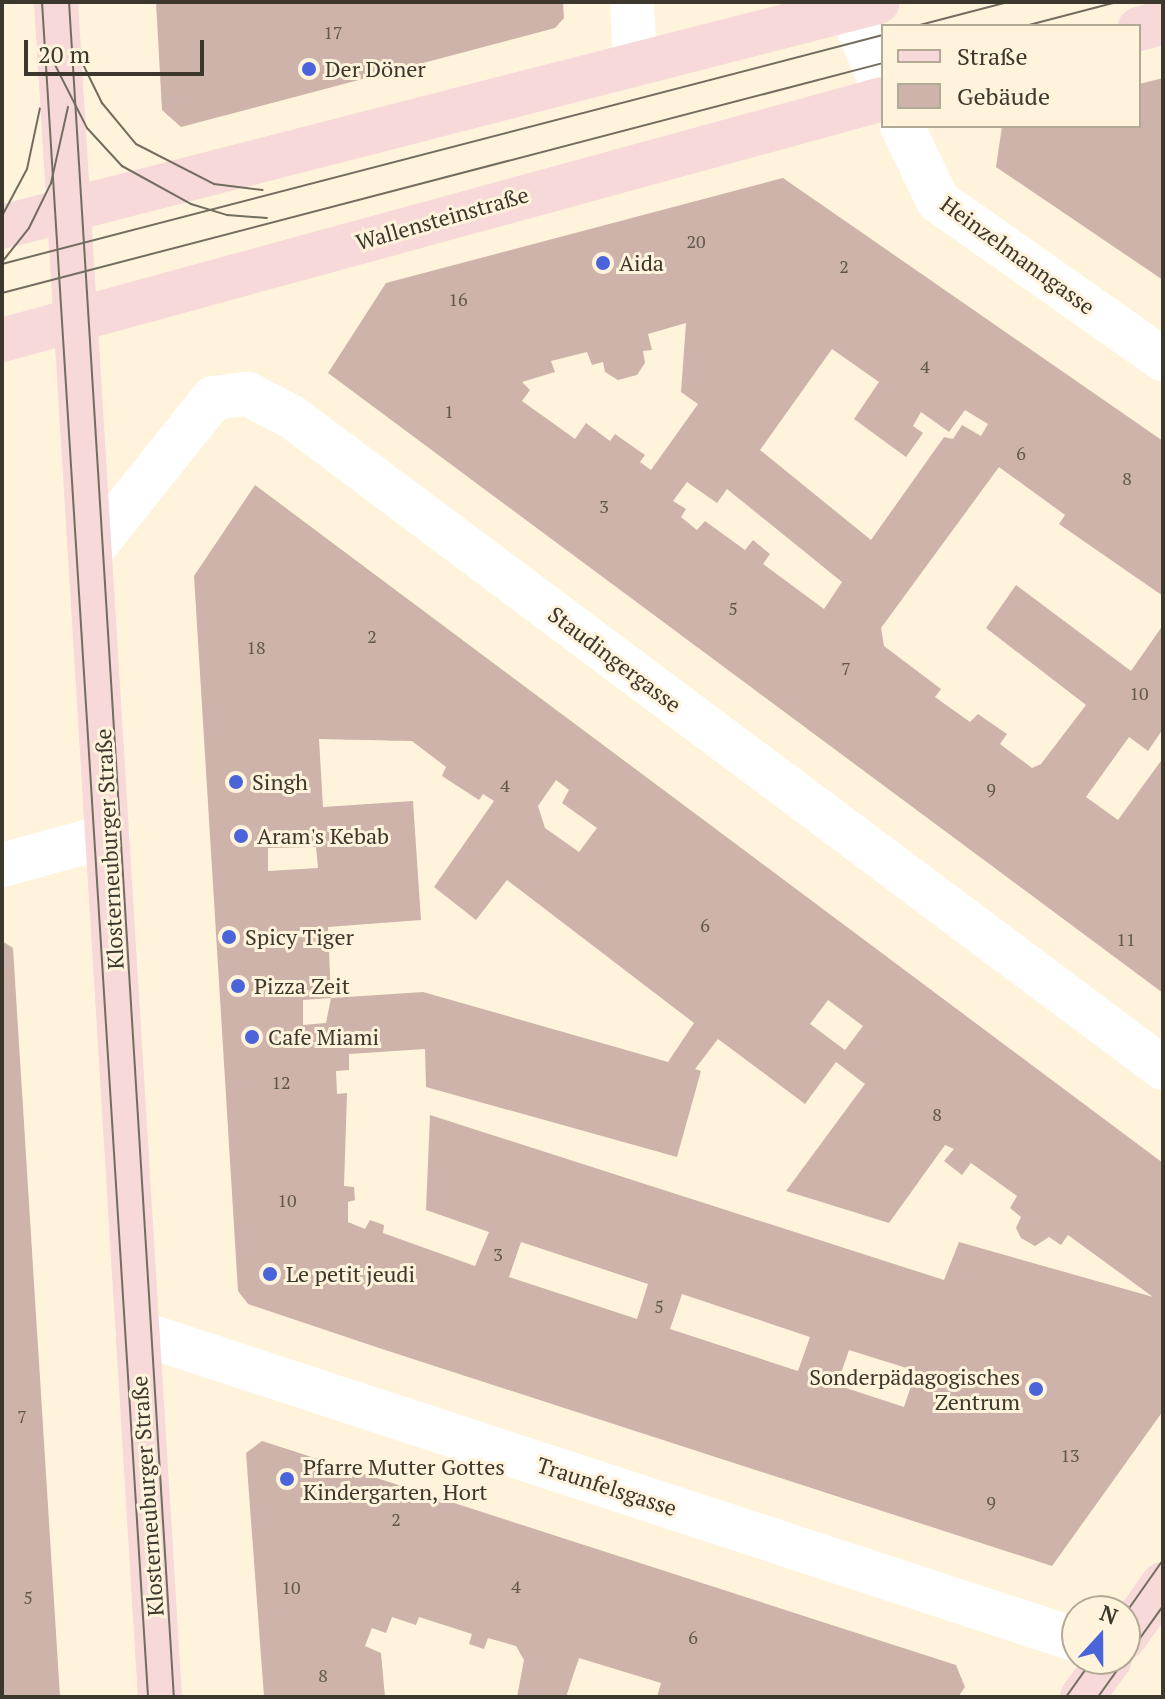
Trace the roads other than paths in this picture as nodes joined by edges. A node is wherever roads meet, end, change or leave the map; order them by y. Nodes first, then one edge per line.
1 (56, 2) edge
2 (632, 2) edge
3 (864, 5) edge
4 (1163, 22) edge
5 (1141, 28) edge
6 (635, 62) junction
7 (881, 78) edge
8 (881, 100) edge
9 (903, 128) edge
10 (70, 209) junction
11 (2, 227) edge
12 (78, 322) junction
13 (2, 340) edge
14 (1163, 359) edge
15 (91, 551) junction
16 (108, 836) junction
17 (2, 865) edge
18 (1163, 1068) edge
19 (137, 1332) junction
20 (1163, 1584) edge
21 (1141, 1615) edge
22 (1061, 1635) edge
23 (1098, 1675) edge
24 (160, 1697) edge
25 (1082, 1697) edge

1 - 10 main road, Klosterneuburger Straße
2 - 6 street
3 - 6 main road
3 - 7 street
4 - 5 main road
6 - 10 main road
8 - 12 main road, Wallensteinstraße
9 - 14 street, Heinzelmanngasse
10 - 11 main road
10 - 12 main road, Klosterneuburger Straße
12 - 13 main road, Wallensteinstraße
12 - 15 main road, Klosterneuburger Straße
15 - 16 main road, Klosterneuburger Straße
15 - 18 street, Staudingergasse
16 - 17 street
16 - 19 main road, Klosterneuburger Straße
19 - 22 street, Traunfelsgasse
19 - 24 main road, Klosterneuburger Straße
20 - 21 main road
23 - 25 main road

